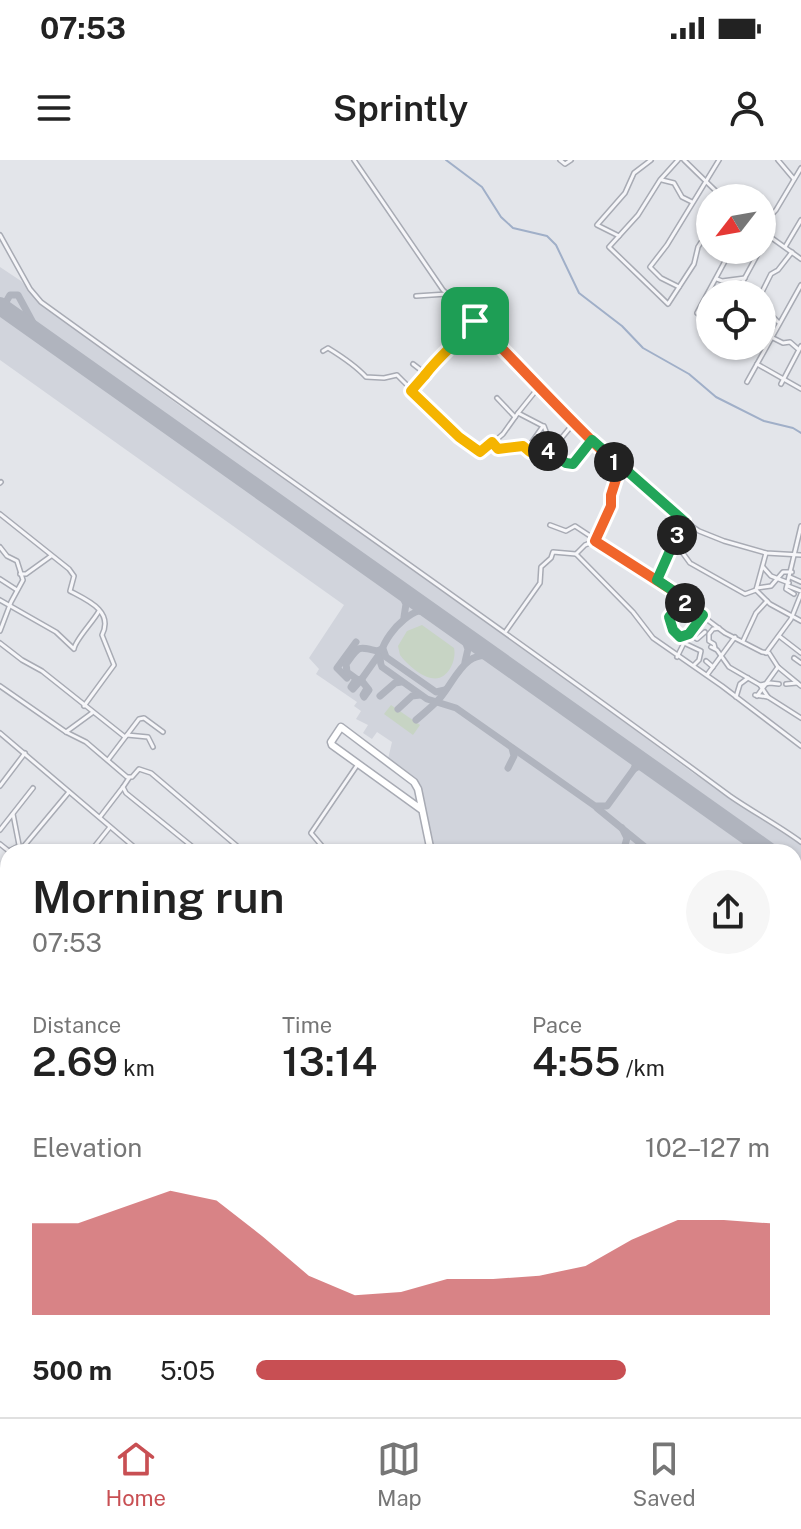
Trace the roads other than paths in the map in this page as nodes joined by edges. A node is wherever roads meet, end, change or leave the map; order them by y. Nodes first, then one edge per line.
1 (354, 160) edge
2 (560, 160) edge
3 (571, 160) edge
4 (651, 160) edge
5 (678, 160) edge
6 (727, 160) edge
7 (778, 160) edge
8 (686, 161) edge
9 (718, 162) edge
10 (801, 168) edge
11 (794, 179) junction
12 (660, 180) junction
13 (706, 180) junction
14 (710, 184) edge
15 (692, 202) junction
16 (776, 210) edge
17 (801, 220) edge
18 (0, 235) edge
19 (619, 236) junction
20 (776, 241) edge
21 (785, 247) junction
22 (792, 252) junction
23 (696, 256) edge
24 (801, 259) edge
25 (723, 264) edge
26 (753, 264) edge
27 (745, 278) joint
28 (715, 279) joint
29 (768, 280) edge
30 (801, 285) edge
31 (679, 287) junction
32 (447, 294) junction
33 (416, 296) dead end
34 (476, 313) dead end
35 (474, 319) junction
36 (776, 320) edge
37 (779, 323) junction
38 (481, 327) junction
39 (776, 328) edge
40 (467, 334) junction
41 (776, 340) edge
42 (800, 348) edge
43 (323, 351) dead end
44 (759, 360) edge
45 (413, 364) dead end
46 (757, 364) junction
47 (426, 374) junction
48 (783, 381) junction
49 (747, 382) dead end
50 (414, 387) junction
51 (538, 388) junction
52 (801, 389) edge
53 (497, 398) dead end
54 (517, 415) junction
55 (573, 424) junction
56 (543, 426) junction
57 (592, 440) junction
58 (492, 442) junction
59 (540, 446) junction
60 (555, 446) dead end
61 (527, 450) junction
62 (620, 467) junction
63 (0, 514) edge
64 (684, 521) junction
65 (550, 525) dead end
66 (801, 526) edge
67 (595, 541) junction
68 (674, 541) junction
69 (0, 547) edge
70 (766, 553) junction
71 (576, 554) junction
72 (799, 554) edge
73 (51, 556) junction
74 (763, 567) junction
75 (20, 574) junction
76 (771, 576) junction
77 (759, 578) junction
78 (778, 578) junction
79 (0, 579) edge
80 (657, 580) junction
81 (790, 581) junction
82 (801, 582) edge
83 (756, 589) junction
84 (17, 590) junction
85 (800, 594) edge
86 (0, 600) edge
87 (767, 601) junction
88 (799, 603) edge
89 (10, 605) junction
90 (689, 606) junction
91 (99, 610) junction
92 (786, 612) junction
93 (703, 615) junction
94 (689, 616) dead end
95 (792, 616) junction
96 (697, 621) junction
97 (712, 621) junction
98 (801, 621) edge
99 (789, 623) junction
100 (719, 628) junction
101 (712, 629) junction
102 (0, 631) edge
103 (506, 632) junction
104 (705, 632) dead end
105 (689, 634) junction
106 (778, 635) junction
107 (735, 637) junction
108 (743, 641) junction
109 (0, 643) edge
110 (766, 653) junction
111 (801, 653) edge
112 (677, 657) junction
113 (721, 657) junction
114 (706, 661) dead end
115 (694, 667) junction
116 (713, 667) junction
117 (778, 667) junction
118 (707, 675) junction
119 (748, 678) junction
120 (766, 683) junction
121 (779, 684) dead end
122 (786, 684) dead end
123 (799, 684) edge
124 (0, 686) edge
125 (761, 687) junction
126 (736, 697) junction
127 (768, 697) junction
128 (84, 706) junction
129 (790, 712) junction
130 (801, 712) edge
131 (92, 713) junction
132 (801, 718) edge
133 (66, 732) junction
134 (163, 732) dead end
135 (0, 733) edge
136 (126, 736) junction
137 (801, 746) edge
138 (153, 747) dead end
139 (25, 753) junction
140 (108, 760) junction
141 (358, 764) junction
142 (129, 778) junction
143 (0, 786) edge
144 (123, 787) junction
145 (33, 788) dead end
146 (69, 792) junction
147 (422, 810) junction
148 (13, 814) junction
149 (100, 817) junction
150 (110, 827) junction
151 (0, 830) edge
152 (801, 842) edge
153 (19, 844) edge
154 (24, 844) edge
155 (96, 844) edge
156 (130, 844) edge
157 (189, 844) edge
158 (230, 844) edge
159 (320, 844) edge
160 (429, 844) edge

1 - 32 street
2 - 3 street
4 - 19 street
5 - 12 street
6 - 9 street
7 - 11 street
8 - 13 street
9 - 13 street
10 - 11 street
11 - 16 street
12 - 15 street
12 - 19 street
13 - 14 street
13 - 15 street
15 - 31 street
17 - 21 street
18 - 103 street
19 - 31 street
20 - 21 street
21 - 22 street
22 - 24 street
22 - 29 street
23 - 31 street
25 - 28 street
26 - 27 street
27 - 28 street
30 - 37 street
32 - 33 street
32 - 35 street
34 - 35 street
35 - 38 street
35 - 40 street
36 - 37 street
37 - 39 street
38 - 40 street
38 - 51 street
40 - 47 street
41 - 42 street
42 - 48 street
43 - 50 street
44 - 46 street
45 - 47 street
46 - 48 street
46 - 49 street
47 - 50 street
48 - 52 street
50 - 58 street
51 - 54 street
51 - 55 street
53 - 54 street
54 - 56 street
54 - 58 street
55 - 57 street
55 - 60 street
56 - 59 street
56 - 61 street
57 - 59 street
57 - 62 street
58 - 61 street
59 - 61 street
62 - 64 street
62 - 67 street
63 - 73 street
64 - 68 street
64 - 70 street
65 - 67 street
66 - 72 street
67 - 71 street
67 - 80 street
68 - 80 street
68 - 83 street
69 - 75 street
70 - 72 street
70 - 74 street
71 - 103 street
71 - 112 street
72 - 81 street
73 - 75 street
73 - 91 street
74 - 76 street
74 - 77 street
75 - 84 street
76 - 77 street
76 - 78 street
77 - 83 street
78 - 81 street
78 - 81 street
78 - 83 street
79 - 84 street
80 - 90 street
81 - 82 street
81 - 85 street
81 - 85 street
83 - 87 street
84 - 89 street
85 - 88 street
86 - 89 street
87 - 92 street
87 - 108 street
88 - 95 street
89 - 91 street
89 - 102 street
90 - 93 street
90 - 105 street
91 - 128 street
92 - 95 street
92 - 99 street
93 - 96 street
93 - 97 street
94 - 96 street
95 - 98 street
95 - 99 street
96 - 105 street
97 - 100 street
97 - 101 street
99 - 106 street
100 - 101 street
100 - 107 street
101 - 113 street
103 - 152 street
104 - 105 street
106 - 110 street
106 - 111 street
107 - 108 street
107 - 113 street
108 - 110 street
109 - 128 street
110 - 117 street
112 - 115 street
112 - 115 street
113 - 116 street
113 - 119 street
114 - 116 street
115 - 118 street
116 - 118 street
117 - 120 street
117 - 123 street
118 - 126 street
119 - 125 street
119 - 126 street
120 - 121 street
120 - 125 street
122 - 123 street
124 - 133 street
125 - 127 street
125 - 127 street
126 - 137 street
127 - 129 street
128 - 131 street
129 - 130 street
129 - 132 street
131 - 133 street
131 - 136 street
133 - 140 street
134 - 136 street
135 - 139 street
136 - 138 street
136 - 140 street
139 - 143 street
139 - 146 street
140 - 142 street
141 - 147 main road
141 - 147 main road
141 - 159 street
142 - 144 street
142 - 158 street
144 - 149 street
144 - 157 street
145 - 148 street
146 - 149 street
146 - 154 street
147 - 160 main road
148 - 151 street
148 - 153 street
149 - 150 street
150 - 155 street
150 - 156 street

